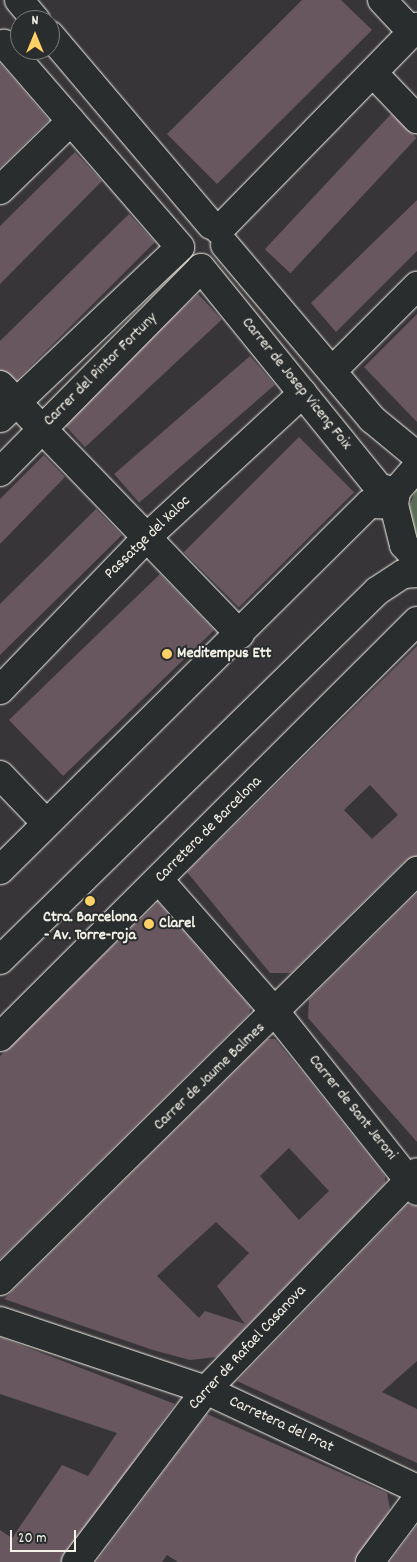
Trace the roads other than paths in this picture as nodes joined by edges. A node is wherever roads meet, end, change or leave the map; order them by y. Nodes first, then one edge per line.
1 (382, 0) edge
2 (415, 30) edge
3 (41, 60) edge
4 (56, 60) edge
5 (373, 74) junction
6 (417, 119) edge
7 (71, 120) junction
8 (0, 190) edge
9 (218, 233) junction
10 (180, 247) junction
11 (201, 268) junction
12 (417, 286) edge
13 (332, 370) junction
14 (303, 393) junction
15 (6, 401) edge
16 (45, 426) junction
17 (414, 452) edge
18 (0, 472) edge
19 (395, 506) junction
20 (147, 537) junction
21 (417, 558) edge
22 (417, 573) edge
23 (377, 591) junction
24 (417, 621) edge
25 (240, 634) junction
26 (0, 690) edge
27 (0, 775) edge
28 (46, 823) junction
29 (0, 870) edge
30 (417, 871) edge
31 (164, 887) junction
32 (0, 960) edge
33 (281, 1020) junction
34 (0, 1037) edge
35 (414, 1181) edge
36 (0, 1281) edge
37 (0, 1321) edge
38 (206, 1390) junction
39 (417, 1489) edge
40 (417, 1499) edge
41 (76, 1562) edge
42 (370, 1562) edge

1 - 2 street
2 - 5 street
3 - 7 street
4 - 9 street
5 - 6 street
5 - 9 street
7 - 8 street
7 - 10 street
9 - 10 street
9 - 11 street
9 - 13 street
10 - 11 street
10 - 15 street, Carrer del Pintor Fortuny
11 - 14 street, Carrer de Josep Vicenç Foix
11 - 16 street, Carrer del Pintor Fortuny
12 - 13 street
13 - 17 street
14 - 19 street, Carrer de Josep Vicenç Foix
14 - 20 street, Passatge del Xaloc
15 - 16 street
16 - 18 street, Carrer del Pintor Fortuny
16 - 20 street
17 - 19 street
19 - 21 street
19 - 23 street
19 - 25 street
20 - 25 street
20 - 26 street, Passatge del Xaloc
22 - 23 street
23 - 32 street
24 - 31 street, Carretera de Barcelona
25 - 28 street
27 - 28 street
28 - 29 street
30 - 33 street, Carrer de Jaume Balmes
31 - 33 street, Carrer de Sant Jeroni
31 - 34 street, Carretera de Barcelona
33 - 35 street, Carrer de Sant Jeroni
33 - 36 street, Carrer de Jaume Balmes
35 - 38 street, Carrer de Rafael Casanova
37 - 38 street, Carretera del Prat
38 - 39 street, Carretera del Prat
38 - 41 street, Carrer de Rafael Casanova
40 - 42 street

